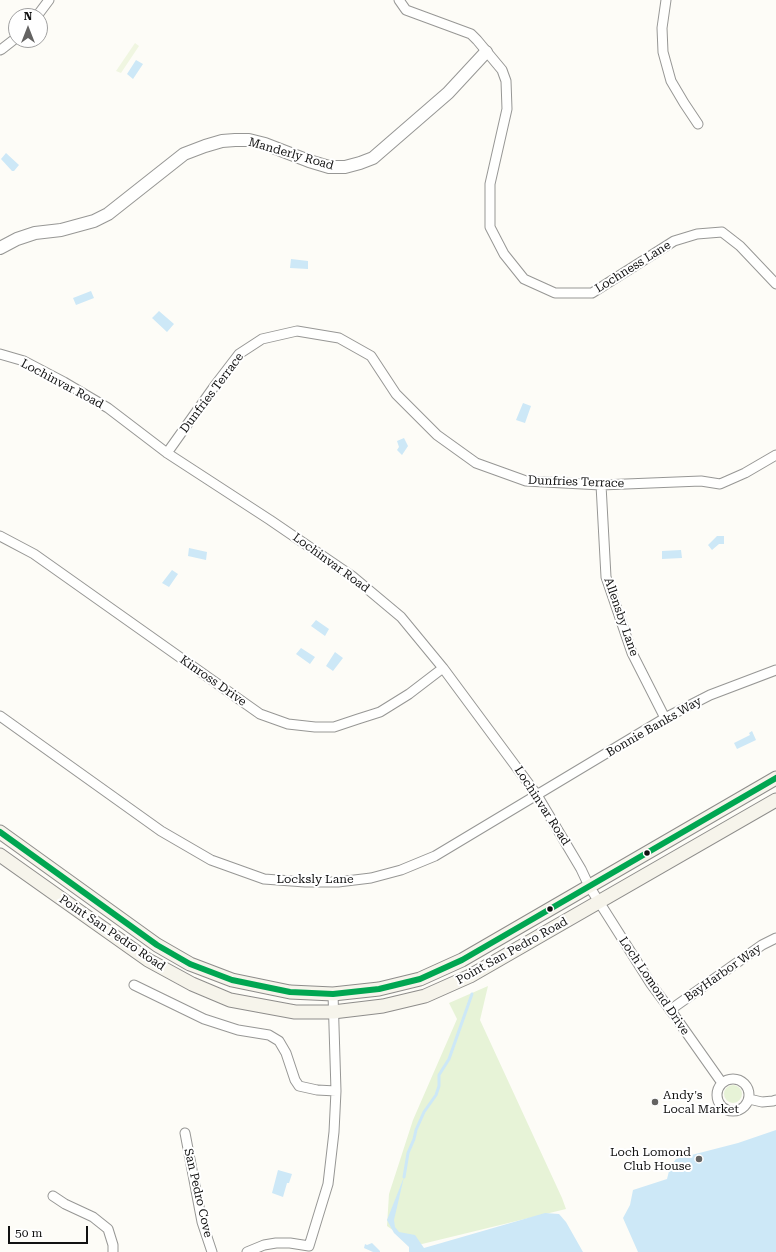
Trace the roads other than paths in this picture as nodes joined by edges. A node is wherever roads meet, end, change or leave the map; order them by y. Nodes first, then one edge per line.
1 (399, 0) edge
2 (666, 0) edge
3 (486, 52) junction
4 (698, 124) dead end
5 (0, 248) edge
6 (776, 284) edge
7 (0, 354) edge
8 (167, 453) junction
9 (776, 455) edge
10 (601, 485) junction
11 (0, 536) edge
12 (443, 668) junction
13 (776, 670) edge
14 (0, 716) edge
15 (665, 718) junction
16 (776, 778) edge
17 (537, 795) junction
18 (737, 800) junction
19 (776, 800) edge
20 (746, 817) junction
21 (0, 832) edge
22 (0, 855) edge
23 (589, 886) junction
24 (600, 902) junction
25 (776, 938) edge
26 (134, 985) dead end
27 (333, 994) junction
28 (670, 1010) junction
29 (334, 1012) junction
30 (722, 1083) junction
31 (336, 1090) junction
32 (749, 1099) junction
33 (776, 1100) edge
34 (185, 1133) dead end
35 (53, 1196) dead end
36 (308, 1249) edge
37 (113, 1252) edge
38 (212, 1252) edge
39 (247, 1252) edge

1 - 3 street
2 - 4 street
3 - 5 street, Manderly Road
3 - 6 street, Lochness Lane
7 - 8 street, Lochinvar Road
8 - 10 street, Dunfries Terrace
8 - 12 street, Lochinvar Road
9 - 10 street, Dunfries Terrace
10 - 15 street, Allensby Lane
11 - 12 street, Kinross Drive
12 - 17 street, Lochinvar Road
13 - 15 street, Bonnie Banks Way
14 - 17 street, Locksly Lane
15 - 17 street, Bonnie Banks Way
16 - 18 main road, Point San Pedro Road
17 - 23 street, Lochinvar Road
18 - 20 main road
18 - 23 main road, Point San Pedro Road
19 - 20 main road, Point San Pedro Road
20 - 24 main road, Point San Pedro Road
21 - 27 main road, Point San Pedro Road
22 - 29 main road, Point San Pedro Road
23 - 24 street, Loch Lomond Drive
23 - 27 main road, Point San Pedro Road
24 - 28 street, Loch Lomond Drive
24 - 29 main road, Point San Pedro Road
25 - 28 street, BayHarbor Way
26 - 31 street
27 - 29 street
28 - 30 street, Loch Lomond Drive
29 - 31 street
30 - 32 street
30 - 32 street
31 - 36 street
32 - 33 street
34 - 38 street, San Pedro Cove
35 - 37 street
36 - 39 street

